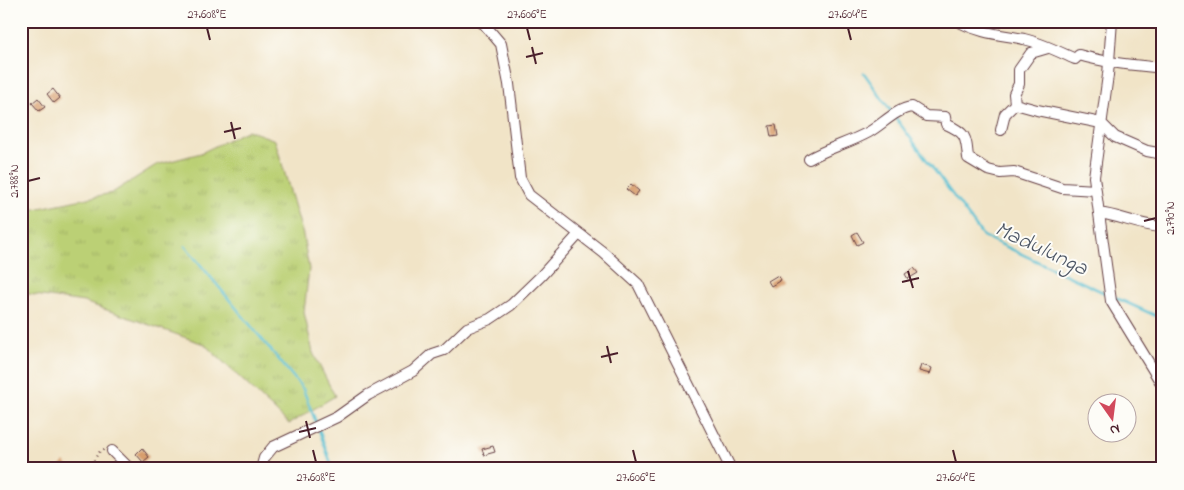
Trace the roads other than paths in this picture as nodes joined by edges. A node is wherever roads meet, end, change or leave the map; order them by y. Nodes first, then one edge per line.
1 (479, 21) edge
2 (957, 21) edge
3 (1112, 21) edge
4 (1048, 48) junction
5 (1109, 63) junction
6 (1163, 68) edge
7 (1015, 104) junction
8 (1102, 123) junction
9 (1001, 130) dead end
10 (1163, 154) edge
11 (809, 159) dead end
12 (1096, 190) junction
13 (1099, 213) junction
14 (1163, 227) edge
15 (579, 234) junction
16 (1163, 386) edge
17 (112, 451) road end
18 (130, 469) edge
19 (261, 469) edge
20 (731, 469) edge

1 - 15 street
2 - 4 street
3 - 5 street
4 - 5 street
4 - 7 street
5 - 6 street
5 - 8 street
7 - 8 street
7 - 9 street
8 - 10 street
8 - 12 street
11 - 12 street
12 - 13 street
13 - 14 street
13 - 16 street
15 - 19 street
15 - 20 street
17 - 18 street

